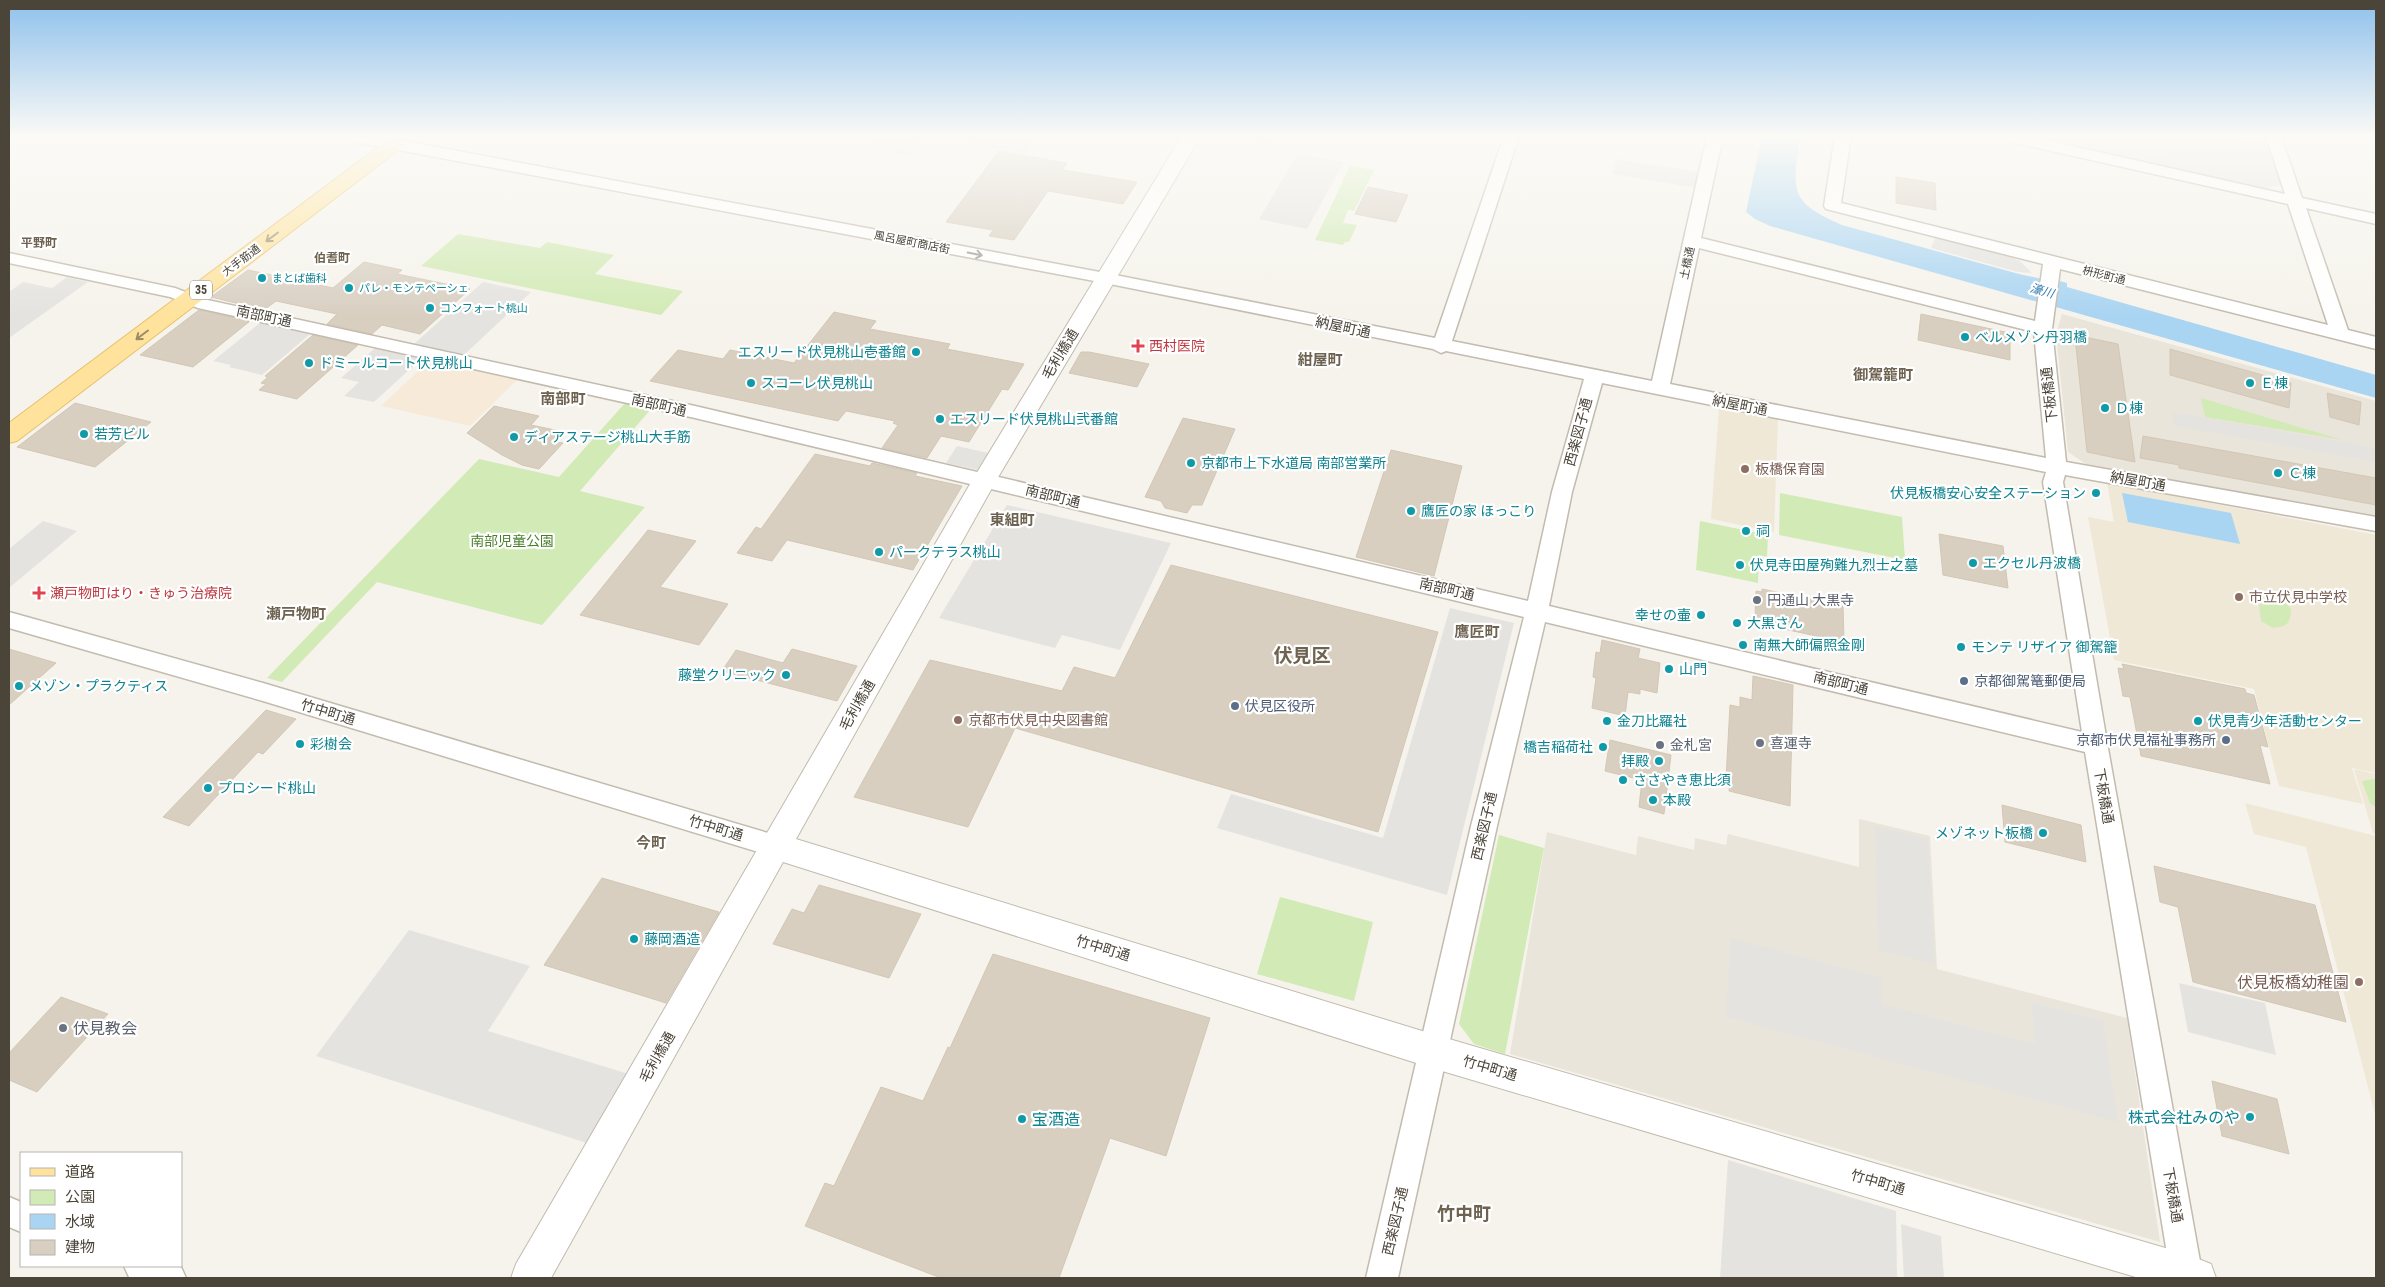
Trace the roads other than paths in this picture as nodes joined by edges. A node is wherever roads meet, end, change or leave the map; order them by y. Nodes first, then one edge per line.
1 (322, 196) edge
2 (683, 196) edge
3 (1155, 196) edge
4 (1492, 196) edge
5 (1702, 196) edge
6 (1834, 196) edge
7 (2276, 196) edge
8 (2293, 196) edge
9 (2294, 200) junction
10 (2376, 219) edge
11 (1692, 241) junction
12 (9, 258) edge
13 (2051, 269) junction
14 (1105, 278) junction
15 (189, 299) junction
16 (2044, 320) junction
17 (2340, 333) junction
18 (2376, 343) edge
19 (1441, 346) junction
20 (1594, 376) junction
21 (1660, 389) junction
22 (9, 435) edge
23 (2057, 467) junction
24 (985, 480) junction
25 (2376, 524) edge
26 (1537, 610) junction
27 (9, 620) edge
28 (2096, 745) junction
29 (778, 847) junction
30 (1432, 1051) junction
31 (142, 1267) edge
32 (2190, 1277) edge
33 (170, 1278) edge
34 (530, 1278) edge
35 (1382, 1278) edge

1 -> 15 main road, 大手筋通 / 35
2 -> 14 street, 風呂屋町商店街
3 - 14 street, 毛利橋通
4 - 19 street
5 - 11 street, 土橋通
6 - 13 street, 枡形町通
7 - 9 street
8 - 9 street
9 - 10 street
9 - 17 street
11 - 16 street
11 - 21 street, 土橋通
12 - 15 street, 南部町通
13 - 16 street, 下板橋通
13 - 17 street, 枡形町通
14 - 19 street, 納屋町通
14 - 24 street, 毛利橋通
15 -> 22 main road, 大手筋通 / 35
15 - 24 street, 南部町通
16 - 23 street, 下板橋通
17 - 18 street, 枡形町通
19 - 20 street, 納屋町通
20 - 21 street, 納屋町通
20 - 26 street, 西楽図子通
21 - 23 street, 納屋町通
23 - 25 street, 納屋町通
23 - 28 street, 下板橋通
24 - 26 street, 南部町通
24 - 29 street, 毛利橋通
26 - 28 street, 南部町通
26 - 30 street, 西楽図子通
27 - 29 street, 竹中町通
28 - 32 street, 下板橋通
29 - 30 street, 竹中町通
29 - 34 street, 毛利橋通
30 - 32 street, 竹中町通
30 - 35 street, 西楽図子通
31 - 33 street

